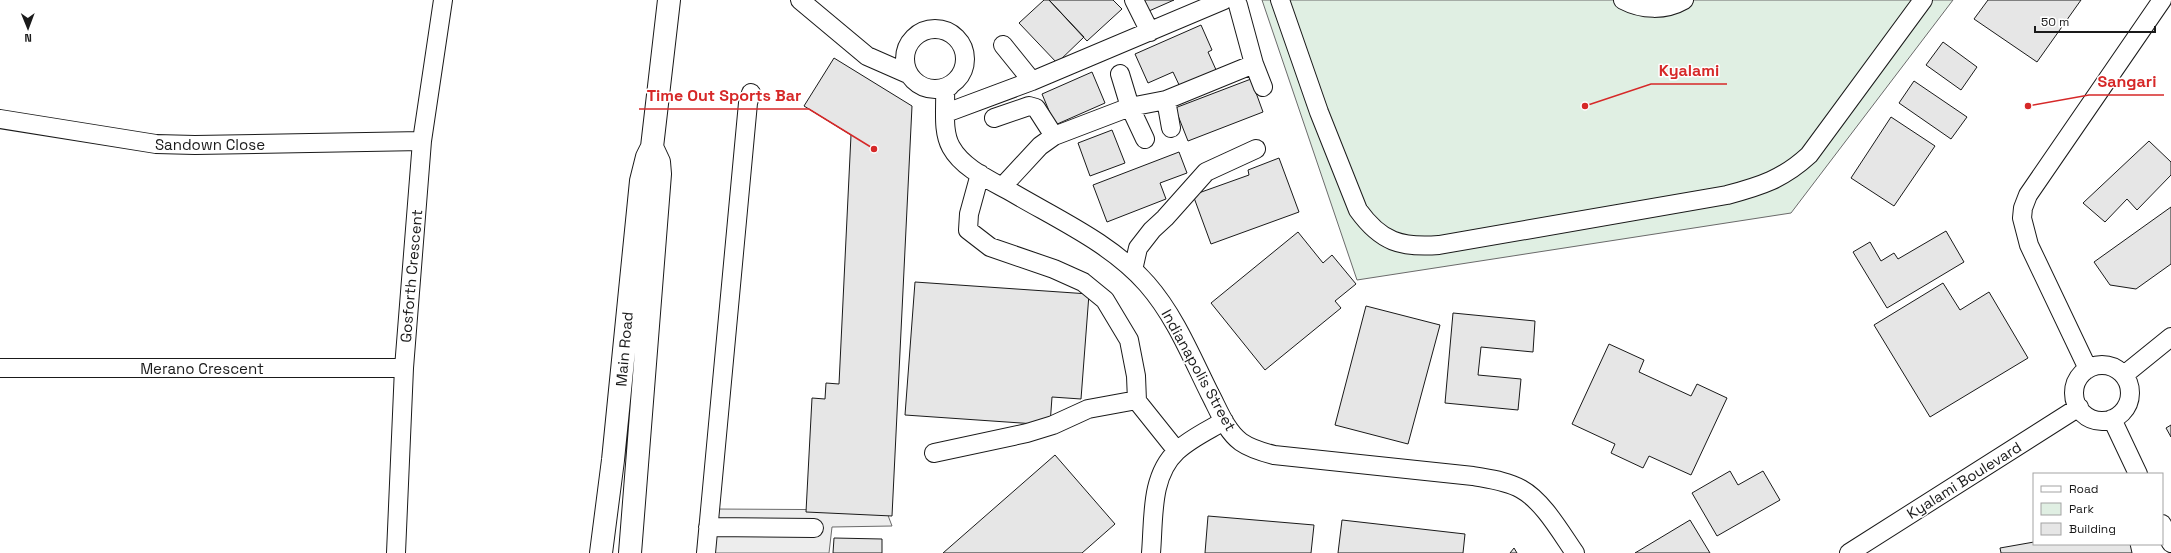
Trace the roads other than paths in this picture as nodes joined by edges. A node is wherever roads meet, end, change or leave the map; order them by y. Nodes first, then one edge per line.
1 (443, 0) edge
2 (669, 0) edge
3 (800, 0) edge
4 (1134, 0) edge
5 (1280, 0) edge
6 (1623, 0) edge
7 (1684, 0) edge
8 (1924, 0) edge
9 (2162, 0) edge
10 (1231, 2) edge
11 (1150, 32) junction
12 (1003, 45) dead end
13 (1254, 64) junction
14 (908, 74) junction
15 (1120, 74) dead end
16 (1032, 81) junction
17 (950, 86) junction
18 (1263, 87) dead end
19 (751, 93) dead end
20 (1166, 100) junction
21 (1130, 107) junction
22 (946, 113) junction
23 (994, 118) dead end
24 (0, 119) edge
25 (1171, 128) dead end
26 (1054, 136) junction
27 (1145, 139) dead end
28 (422, 141) junction
29 (652, 147) junction
30 (1256, 149) dead end
31 (980, 174) junction
32 (1002, 187) junction
33 (1133, 270) junction
34 (2171, 337) edge
35 (0, 368) edge
36 (404, 368) junction
37 (2088, 369) junction
38 (2124, 375) junction
39 (1137, 400) junction
40 (2078, 407) junction
41 (2112, 419) junction
42 (1224, 421) junction
43 (1177, 451) junction
44 (934, 453) dead end
45 (2138, 473) edge
46 (2163, 526) edge
47 (708, 527) junction
48 (814, 528) dead end
49 (2171, 543) edge
50 (396, 553) edge
51 (601, 553) edge
52 (630, 553) edge
53 (706, 553) edge
54 (1151, 553) edge
55 (1575, 553) edge
56 (1850, 553) edge

1 - 28 street, Gosforth Crescent
2 - 29 main road, Main Road
3 - 14 street
4 - 11 street
5 - 8 street
6 - 7 street
9 - 37 street
10 - 11 street
10 - 13 street
11 - 16 street
12 - 16 street
13 - 18 street
13 - 20 street
14 - 17 street
14 - 17 street
15 - 21 street
16 - 22 street
17 - 22 street, Indianapolis Street
19 - 47 street
20 - 21 street
20 - 25 street
21 - 26 street
21 - 27 street
22 - 31 street, Indianapolis Street
23 - 26 street
24 - 28 street, Sandown Close
26 - 32 street
28 - 36 street, Gosforth Crescent
29 - 51 main road, Main Road
29 - 52 main road, Main Road
30 - 33 street
31 - 32 street, Indianapolis Street
31 - 39 street
32 - 33 street, Indianapolis Street
33 - 42 street, Indianapolis Street
34 - 38 street
35 - 36 street, Merano Crescent
36 - 50 street, Gosforth Crescent
37 - 38 street
37 - 40 street
38 - 41 street
39 - 43 street
39 - 44 street
40 - 41 street
40 - 56 street, Kyalami Boulevard
41 - 45 street
42 - 43 street
42 - 55 street, Indianapolis Street
43 - 54 street
46 - 49 street
47 - 48 street
47 - 53 street

